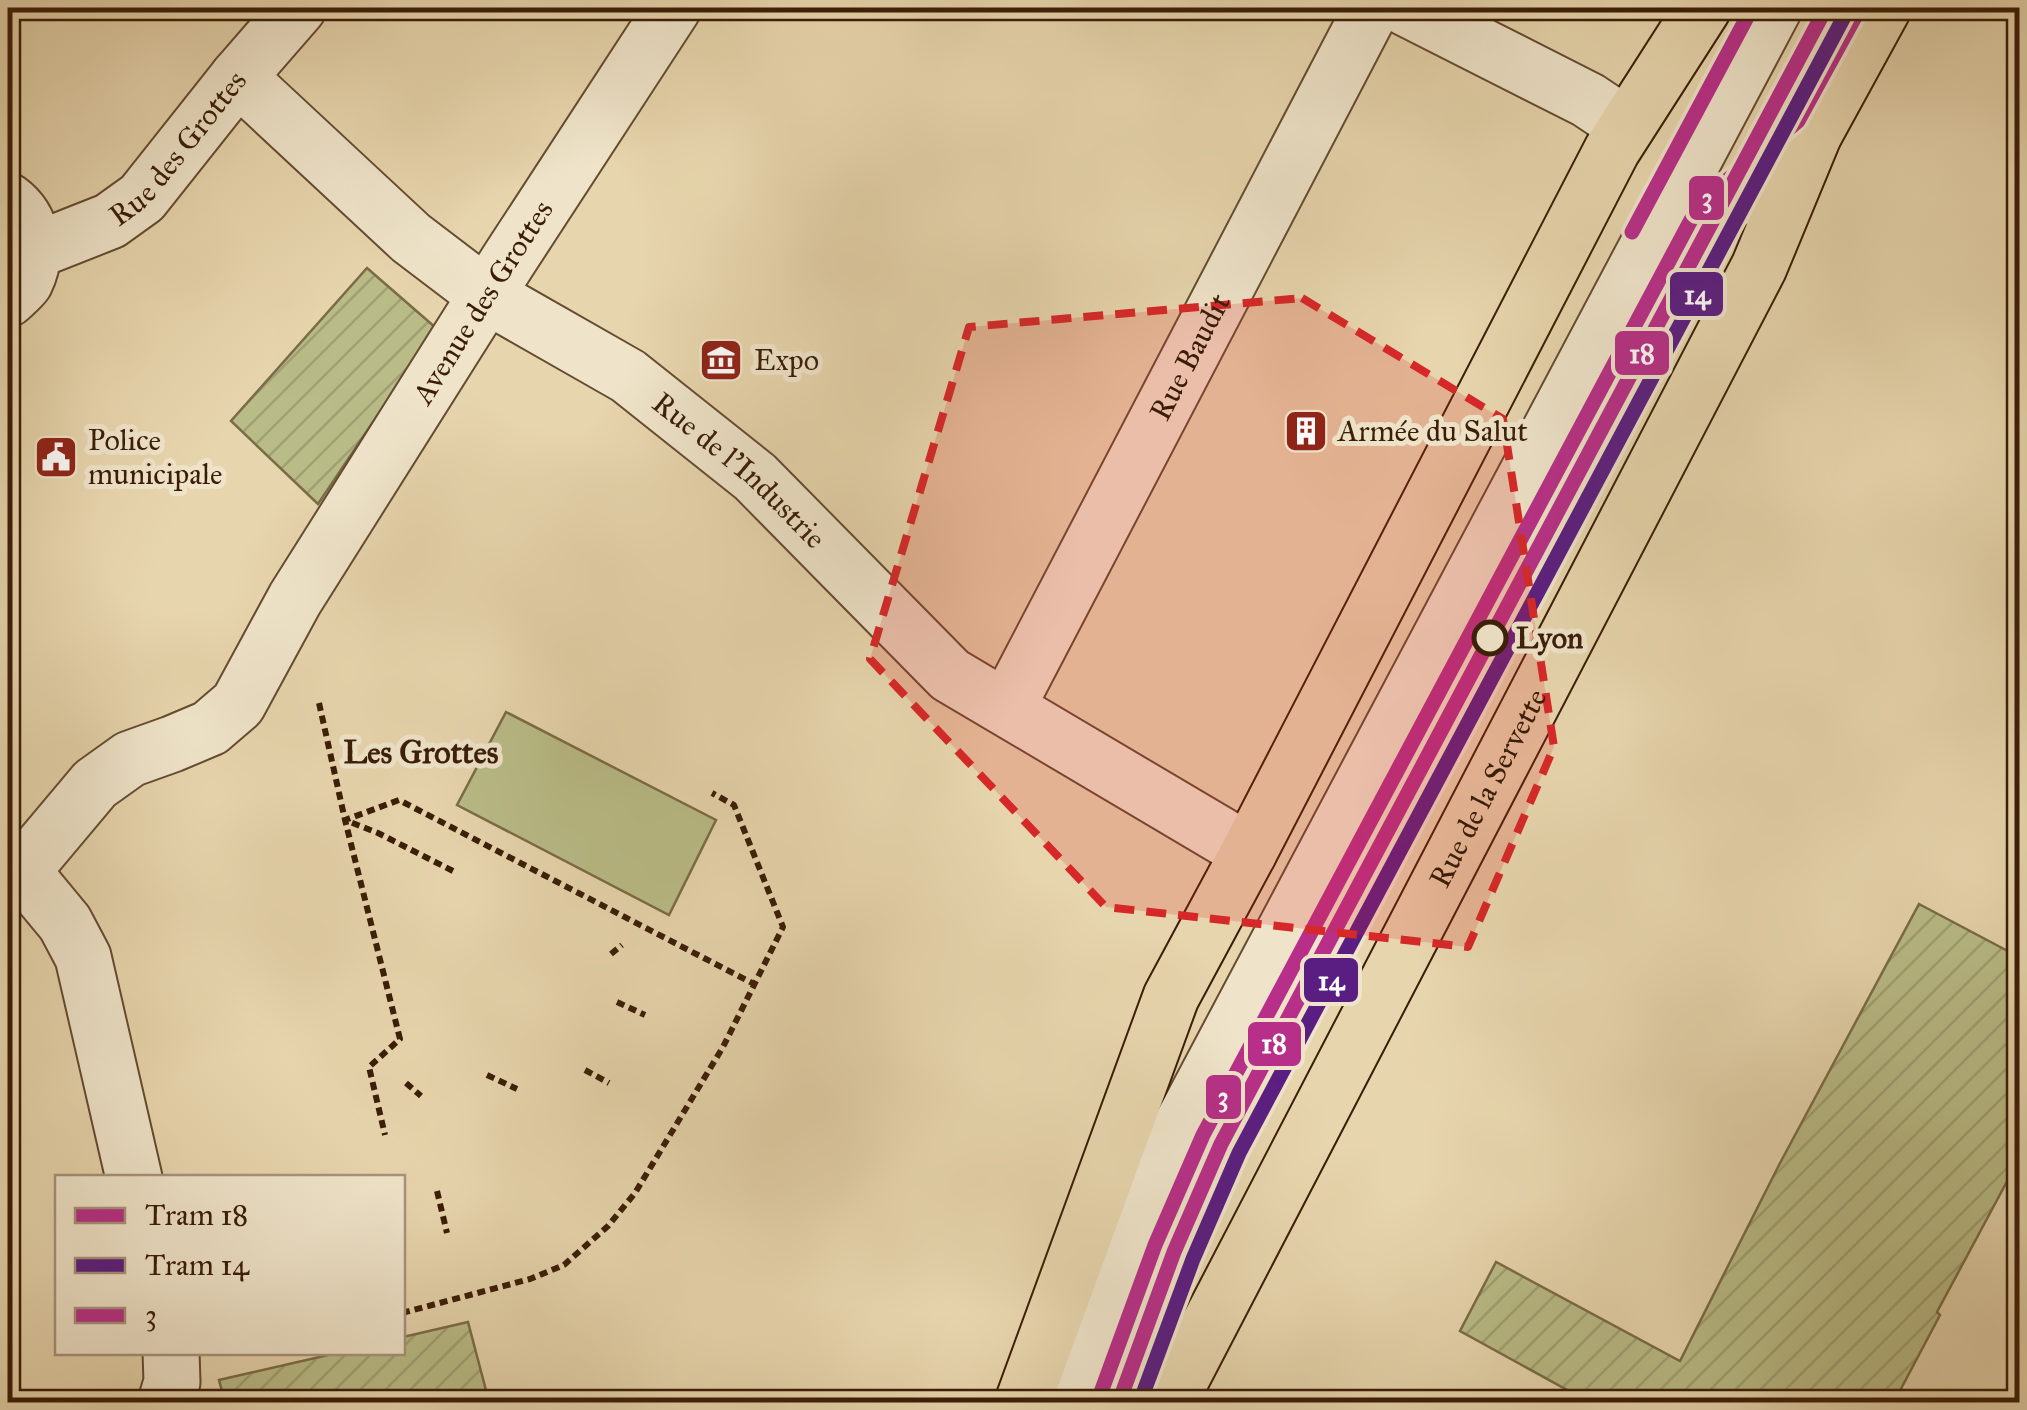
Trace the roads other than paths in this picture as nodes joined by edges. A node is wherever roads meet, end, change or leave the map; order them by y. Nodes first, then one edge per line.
1 (298, 8) edge
2 (1372, 8) edge
3 (1406, 8) edge
4 (1703, 8) edge
5 (1774, 8) edge
6 (1882, 8) edge
7 (670, 12) edge
8 (238, 76) junction
9 (1627, 126) junction
10 (1814, 134) junction
11 (8, 202) edge
12 (34, 251) junction
13 (486, 295) junction
14 (8, 299) edge
15 (1007, 707) junction
16 (1249, 852) junction
17 (15, 863) edge
18 (133, 1175) edge
19 (170, 1355) edge
20 (166, 1402) edge
21 (1022, 1402) edge
22 (1069, 1402) edge
23 (1119, 1402) edge
24 (1168, 1402) edge

1 - 8 street, Rue des Grottes
2 - 15 street, Rue Baudit
3 - 9 street
4 - 9 main road
5 - 22 street
6 - 10 main road, Rue de la Servette
7 - 13 street, Avenue des Grottes
8 - 12 street, Rue des Grottes
8 - 13 street, Rue de l'Industrie
9 - 16 main road
10 - 23 street
10 - 24 main road, Rue de la Servette
11 - 12 street
12 - 14 street
13 - 15 street, Rue de l'Industrie
13 - 17 street, Avenue des Grottes
15 - 16 street, Rue de l'Industrie
16 - 21 main road
17 - 18 street
19 - 20 street

